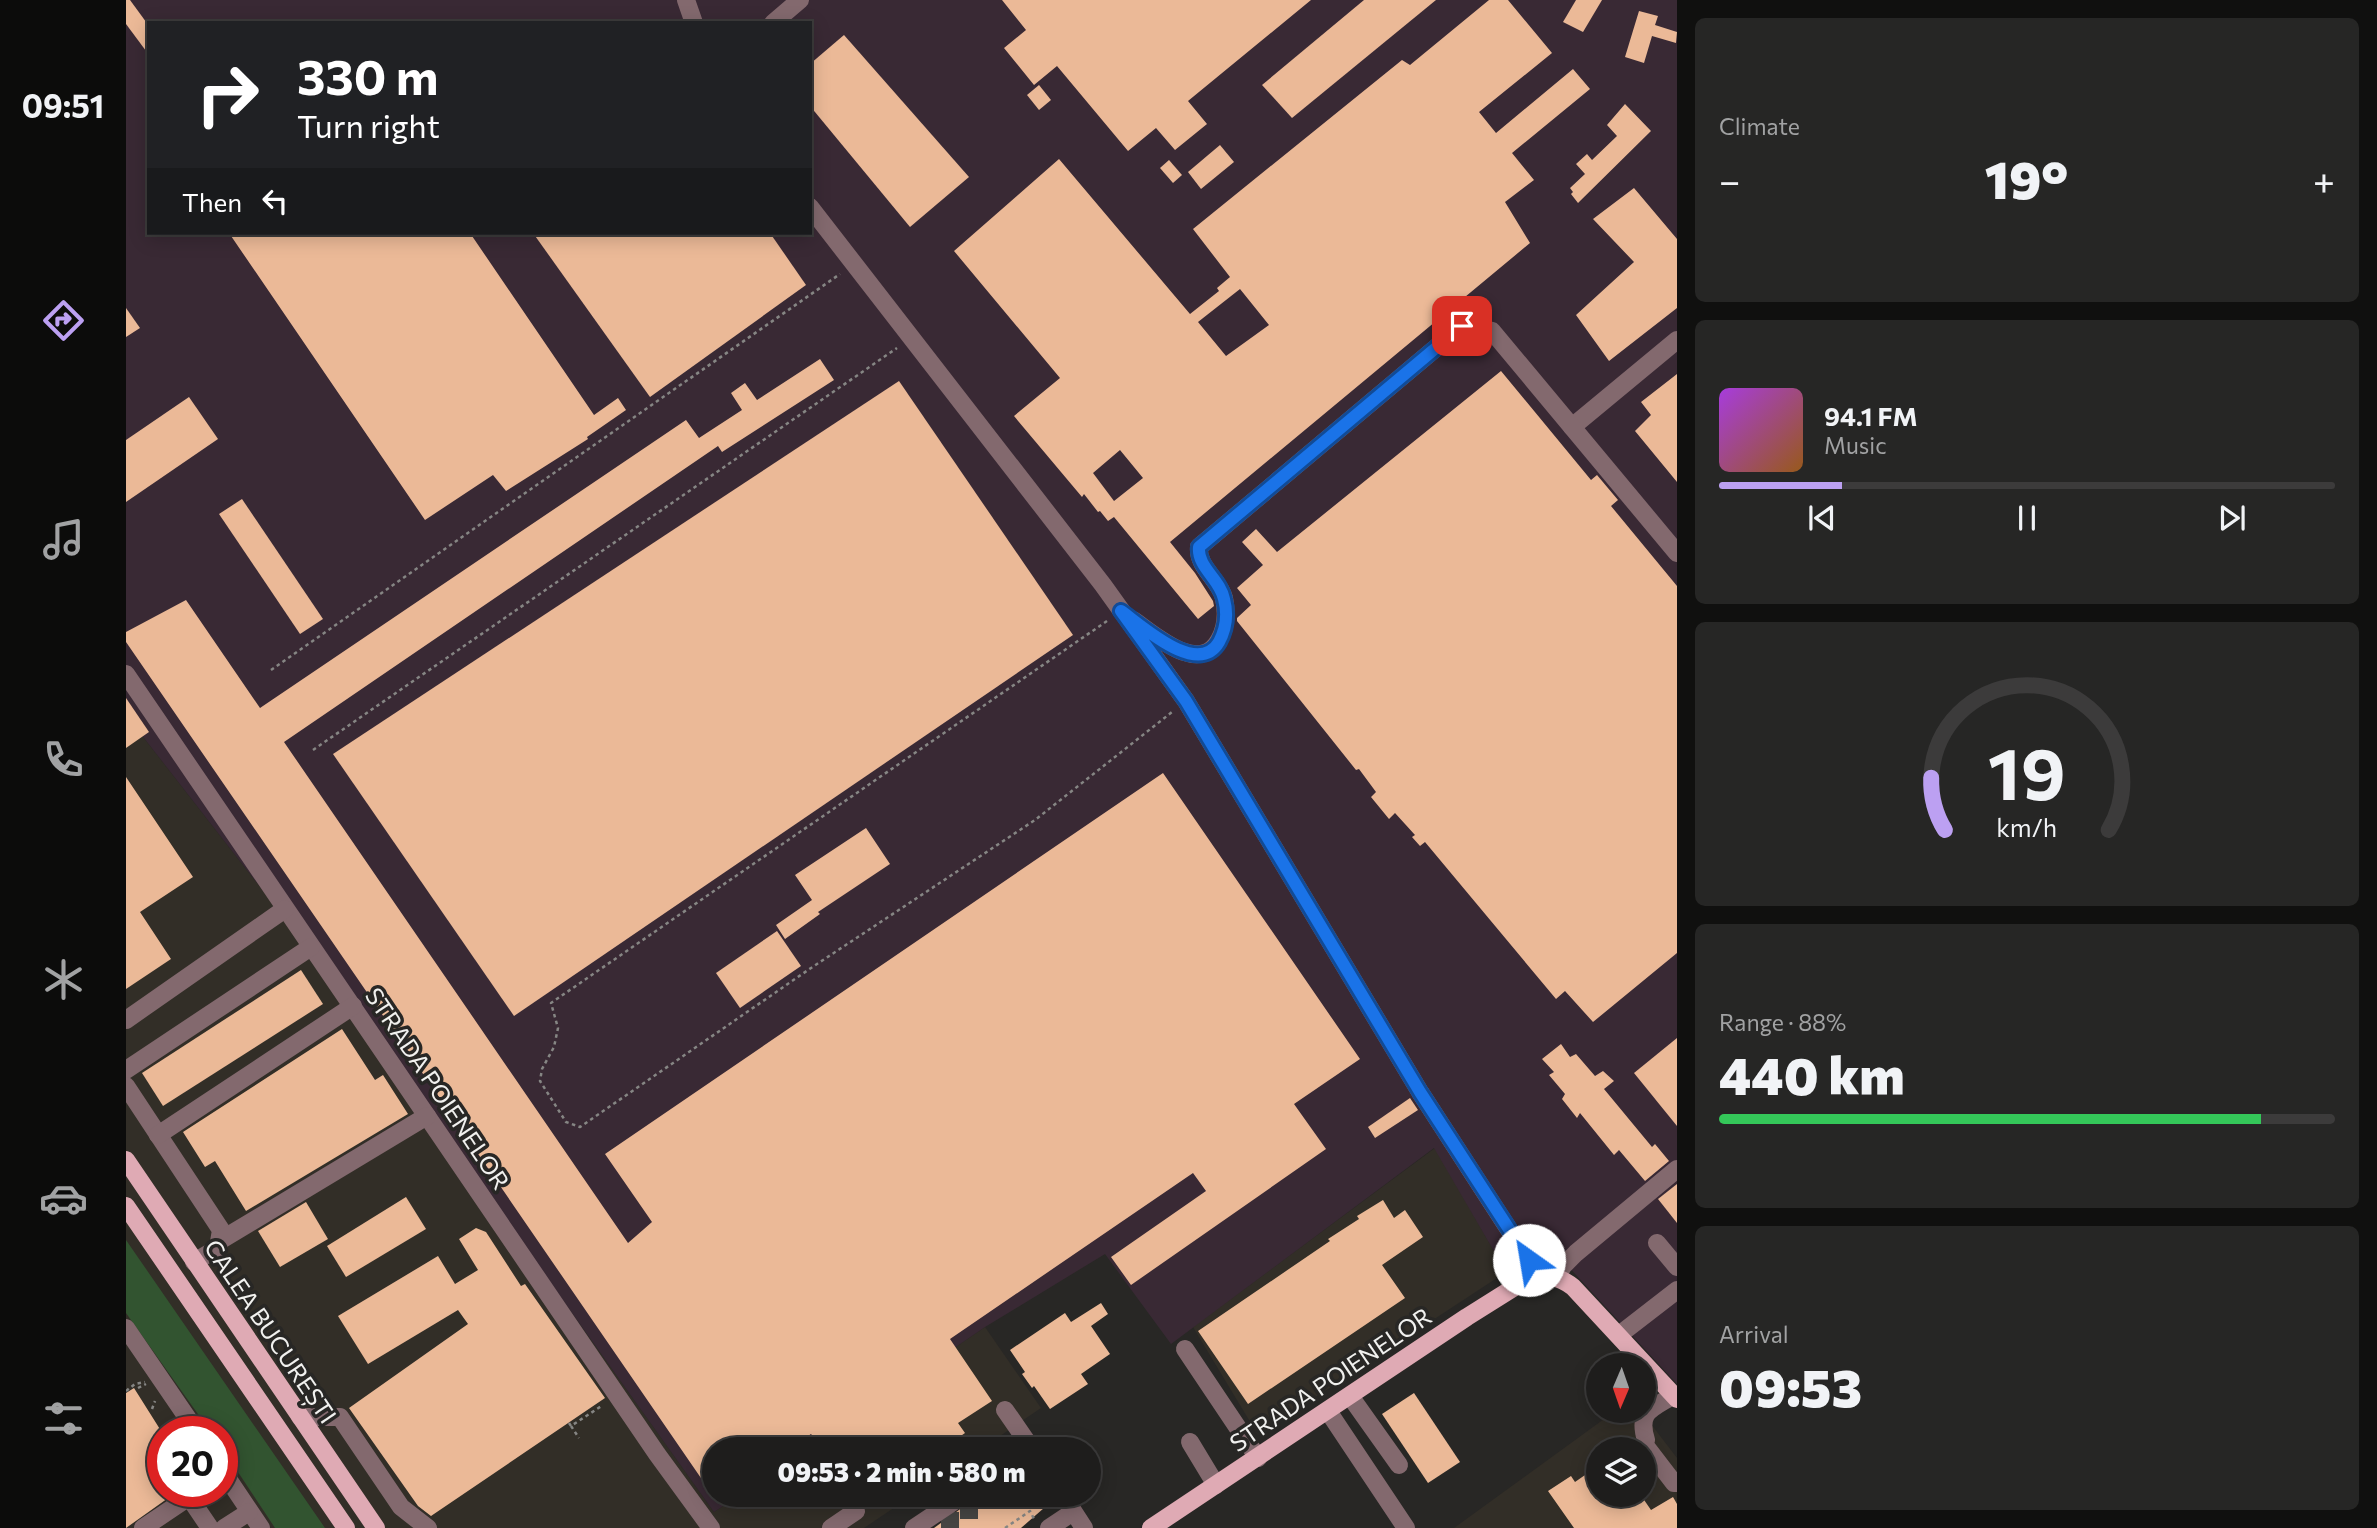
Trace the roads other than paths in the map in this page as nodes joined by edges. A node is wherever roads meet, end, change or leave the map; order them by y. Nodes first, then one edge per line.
1 (686, 0) edge
2 (800, 0) edge
3 (693, 21) edge
4 (775, 21) edge
5 (812, 210) edge
6 (1677, 340) edge
7 (1572, 427) junction
8 (1677, 553) edge
9 (1121, 611) junction
10 (126, 674) edge
11 (285, 909) junction
12 (311, 947) junction
13 (353, 1006) junction
14 (126, 1020) edge
15 (126, 1070) edge
16 (126, 1086) edge
17 (427, 1116) junction
18 (158, 1135) junction
19 (126, 1160) edge
20 (1677, 1169) edge
21 (126, 1206) edge
22 (221, 1240) junction
23 (1657, 1243) dead end
24 (194, 1262) junction
25 (1677, 1267) edge
26 (1548, 1276) junction
27 (1677, 1290) edge
28 (126, 1328) edge
29 (1619, 1335) junction
30 (1185, 1349) dead end
31 (1350, 1396) junction
32 (1675, 1397) edge
33 (1005, 1410) dead end
34 (1328, 1411) junction
35 (186, 1416) edge
36 (300, 1417) junction
37 (1024, 1437) edge
38 (1645, 1437) edge
39 (1190, 1442) dead end
40 (1656, 1442) edge
41 (1258, 1458) junction
42 (1656, 1460) edge
43 (1399, 1465) dead end
44 (1677, 1470) edge
45 (1677, 1483) edge
46 (1216, 1485) junction
47 (238, 1494) edge
48 (950, 1507) edge
49 (1070, 1507) edge
50 (249, 1511) junction
51 (856, 1511) dead end
52 (1073, 1512) junction
53 (921, 1524) edge
54 (1042, 1524) edge
55 (342, 1525) edge
56 (143, 1528) edge
57 (210, 1528) edge
58 (224, 1528) edge
59 (261, 1528) edge
60 (376, 1528) edge
61 (428, 1528) edge
62 (711, 1528) edge
63 (831, 1528) edge
64 (1084, 1528) edge
65 (1151, 1528) edge
66 (1406, 1528) edge

1 - 3 street
2 - 4 street
5 - 9 street
6 - 7 street
7 - 8 street
7 - 9 street
9 - 26 street
10 - 11 street, STRADA POIENELOR
11 - 12 street, STRADA POIENELOR
11 - 14 street
12 - 13 street, STRADA POIENELOR
12 - 15 street
13 - 17 street, STRADA POIENELOR
13 - 18 street
16 - 18 street
17 - 22 street
17 - 62 street, STRADA POIENELOR
18 - 22 street
19 - 24 main road, CALEA BUCUREȘTI
20 - 26 street
21 - 55 main road, CALEA BUCUREȘTI
22 - 24 street
23 - 25 street
24 - 36 main road, CALEA BUCUREȘTI
26 - 29 main road
26 - 31 main road, STRADA POIENELOR
27 - 29 street
28 - 35 street
29 - 32 main road
30 - 41 street
31 - 34 main road, STRADA POIENELOR
31 - 43 street
32 - 38 street
33 - 37 street
34 - 41 main road, STRADA POIENELOR
34 - 66 street
36 - 60 main road, CALEA BUCUREȘTI
36 - 61 street
39 - 46 street
40 - 44 street
41 - 46 main road, STRADA POIENELOR
42 - 45 street
46 - 65 main road, STRADA POIENELOR
47 - 50 street
48 - 53 street
49 - 52 street
50 - 58 street
50 - 59 street
51 - 63 street
52 - 54 street
52 - 64 street
56 - 57 street

